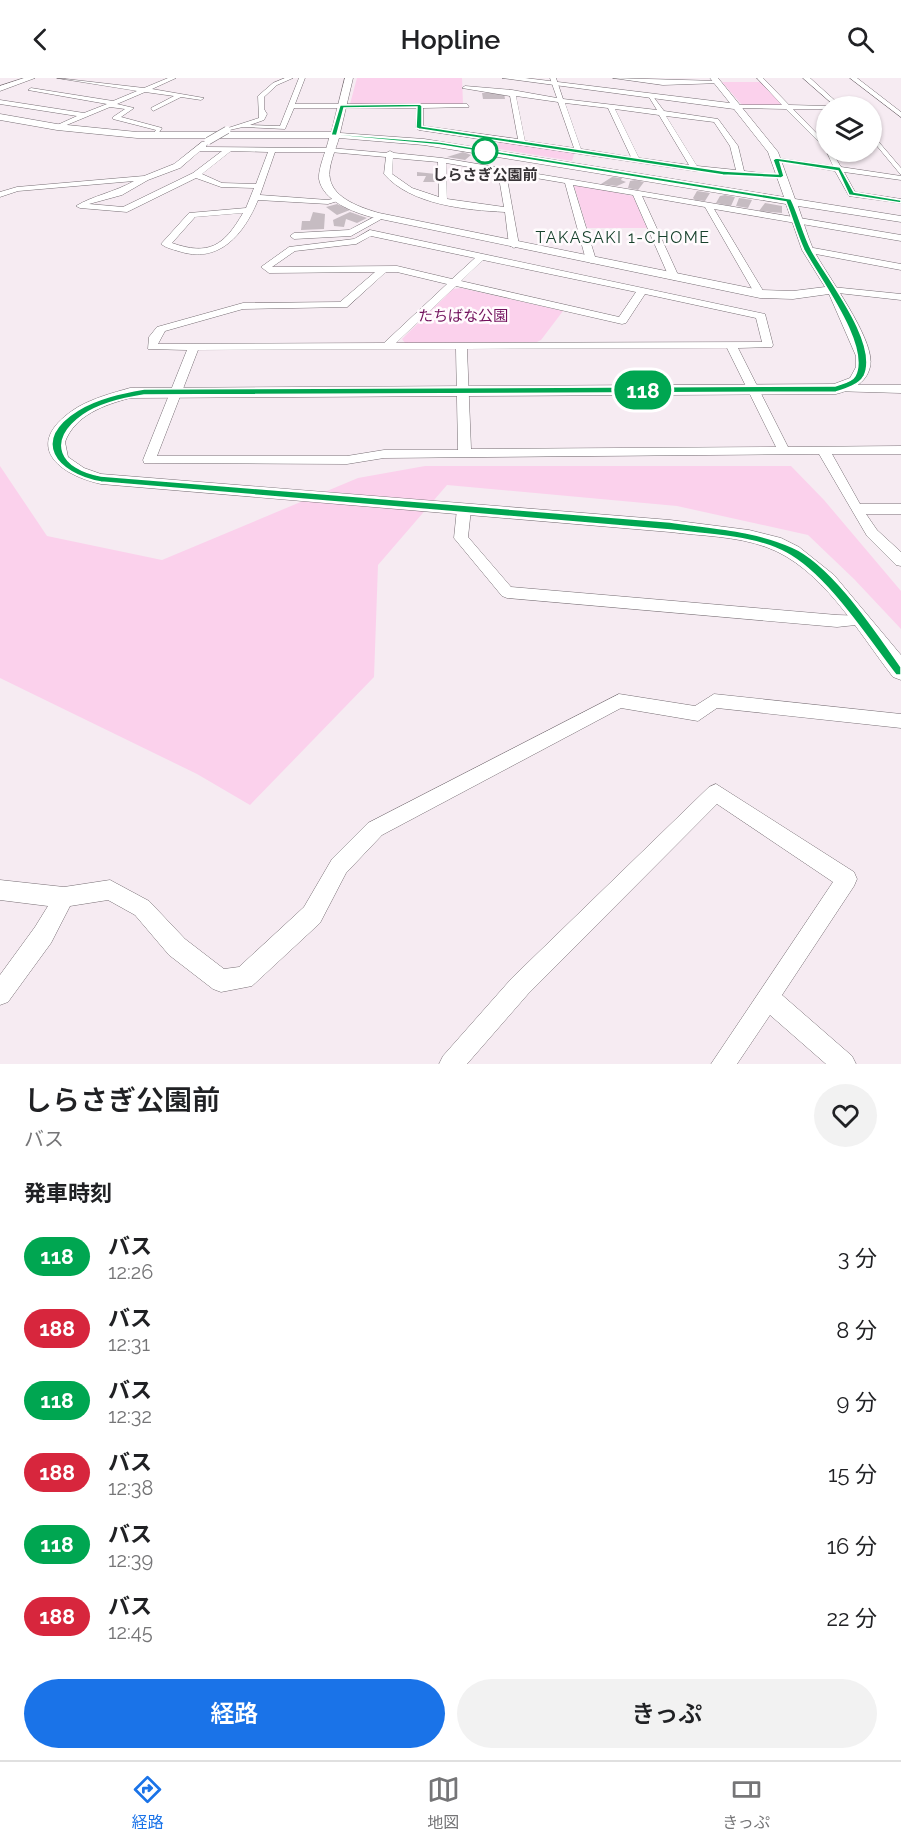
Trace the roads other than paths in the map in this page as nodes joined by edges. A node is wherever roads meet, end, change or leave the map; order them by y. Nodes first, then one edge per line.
1 (31, 78) edge
2 (61, 78) edge
3 (173, 78) edge
4 (290, 78) edge
5 (302, 78) edge
6 (349, 78) edge
7 (464, 78) edge
8 (506, 78) edge
9 (621, 78) edge
10 (760, 78) edge
11 (806, 78) edge
12 (853, 78) edge
13 (78, 79) edge
14 (123, 79) edge
15 (716, 80) edge
16 (554, 81) edge
17 (109, 86) junction
18 (465, 88) junction
19 (0, 89) edge
20 (31, 90) junction
21 (144, 91) junction
22 (512, 92) junction
23 (21, 93) dead end
24 (178, 96) junction
25 (827, 96) edge
26 (10, 97) dead end
27 (652, 97) junction
28 (201, 98) dead end
29 (560, 98) junction
30 (0, 101) edge
31 (113, 104) junction
32 (291, 106) junction
33 (342, 106) junction
34 (420, 106) junction
35 (467, 106) junction
36 (610, 106) junction
37 (173, 107) dead end
38 (738, 107) junction
39 (788, 107) junction
40 (816, 107) edge
41 (882, 107) edge
42 (890, 107) junction
43 (901, 107) edge
44 (661, 112) junction
45 (467, 115) dead end
46 (901, 115) edge
47 (84, 116) junction
48 (0, 117) edge
49 (468, 124) dead end
50 (241, 126) junction
51 (57, 127) junction
52 (469, 133) junction
53 (156, 135) junction
54 (334, 135) junction
55 (816, 136) edge
56 (522, 141) junction
57 (199, 149) junction
58 (230, 149) junction
59 (882, 149) edge
60 (272, 150) junction
61 (330, 150) junction
62 (578, 150) junction
63 (390, 153) junction
64 (636, 159) junction
65 (442, 160) junction
66 (776, 160) junction
67 (835, 162) edge
68 (695, 169) junction
69 (840, 169) junction
70 (502, 170) junction
71 (901, 173) edge
72 (741, 174) junction
73 (196, 175) junction
74 (781, 176) junction
75 (145, 178) junction
76 (901, 178) edge
77 (568, 181) junction
78 (258, 186) junction
79 (636, 193) junction
80 (0, 195) edge
81 (254, 197) junction
82 (340, 199) junction
83 (442, 199) junction
84 (789, 200) junction
85 (901, 201) edge
86 (708, 205) junction
87 (248, 210) junction
88 (508, 210) junction
89 (381, 217) junction
90 (901, 219) edge
91 (796, 220) junction
92 (294, 236) dead end
93 (901, 238) edge
94 (514, 245) junction
95 (808, 250) junction
96 (481, 257) junction
97 (591, 260) junction
98 (901, 267) edge
99 (384, 269) junction
100 (674, 277) junction
101 (454, 283) junction
102 (832, 290) junction
103 (642, 291) junction
104 (760, 294) junction
105 (901, 297) edge
106 (731, 345) junction
107 (387, 346) junction
108 (461, 346) junction
109 (194, 347) junction
110 (753, 389) junction
111 (836, 389) junction
112 (901, 389) edge
113 (462, 390) junction
114 (176, 392) junction
115 (901, 450) edge
116 (784, 451) junction
117 (824, 451) junction
118 (465, 453) junction
119 (464, 509) junction
120 (856, 509) junction
121 (901, 509) edge
122 (901, 561) edge
123 (859, 620) junction
124 (901, 671) edge
125 (901, 721) edge
126 (0, 890) edge
127 (64, 897) junction
128 (0, 994) edge
129 (768, 998) junction
130 (451, 1064) edge
131 (723, 1064) edge
132 (844, 1064) edge

1 - 19 street
2 - 13 street
2 - 20 street
3 - 21 street
4 - 50 street
5 - 32 street
6 - 33 street
7 - 18 street
8 - 16 street
9 - 15 street
10 - 39 street
11 - 25 street
12 - 42 street
13 - 17 street
14 - 17 street
15 - 38 street
16 - 27 street
16 - 29 street
17 - 21 street
18 - 22 street
18 - 35 street
20 - 23 street
20 - 31 street
21 - 24 street
21 - 31 street
22 - 29 street
22 - 56 street
24 - 28 street
24 - 37 street
26 - 30 street
27 - 38 street
27 - 44 street
29 - 36 street
29 - 62 street
30 - 47 street
31 - 47 street
31 - 53 street
32 - 33 street
32 - 50 street
33 - 34 street
33 - 54 street
34 - 35 street
34 - 52 street
35 - 45 street
36 - 44 street
36 - 64 street
38 - 39 street
38 - 66 street
39 - 40 street
39 - 55 street
41 - 42 street
42 - 43 street
42 - 46 street
44 - 68 street
44 - 72 street
47 - 51 street
48 - 51 street
49 - 52 street
50 - 57 street, bridge
51 - 53 street
52 - 56 street
53 - 54 street
54 - 61 street
54 - 84 street
56 - 62 street
57 - 58 street
57 - 75 street
58 - 60 street
58 - 73 street
59 - 71 street
60 - 61 street
60 - 78 street
61 - 63 street
61 - 82 street
62 - 64 street
63 - 65 street
63 - 83 street
64 - 68 street
65 - 70 street
65 - 83 street
66 - 69 street
66 - 74 street
67 - 69 street
68 - 72 street
69 - 76 street
69 - 85 street
70 - 77 street
70 - 88 street
72 - 74 street
73 - 75 street
73 - 78 street
74 - 84 street
75 - 80 street
77 - 79 street
77 - 97 street
78 - 81 street
79 - 86 street
79 - 100 street
81 - 82 street
81 - 87 street
82 - 89 street
83 - 88 street
84 - 90 street
84 - 91 street
86 - 91 street
86 - 104 street
87 - 87 street
88 - 94 street
89 - 92 street
89 - 94 street
91 - 93 street
91 - 95 street
94 - 97 street
95 - 98 street
95 - 102 street
96 - 99 street
96 - 101 street
96 - 103 street
97 - 100 street
99 - 101 street
99 - 109 street
100 - 104 street
101 - 103 street
101 - 107 street
102 - 104 street
102 - 105 street
102 - 111 street
103 - 106 street
106 - 108 street
106 - 110 street
107 - 108 street
107 - 109 street
108 - 113 street
109 - 114 street
110 - 111 street
110 - 113 street
110 - 116 street
111 - 112 street
113 - 114 street
113 - 118 street
114 - 118 street
114 - 119 street
115 - 117 street
116 - 117 street
116 - 118 street
117 - 120 street
119 - 123 street
119 - 123 street
120 - 121 street
120 - 122 street
123 - 124 street
125 - 127 street
126 - 127 street
127 - 128 street
129 - 130 street
129 - 131 street
129 - 132 street

